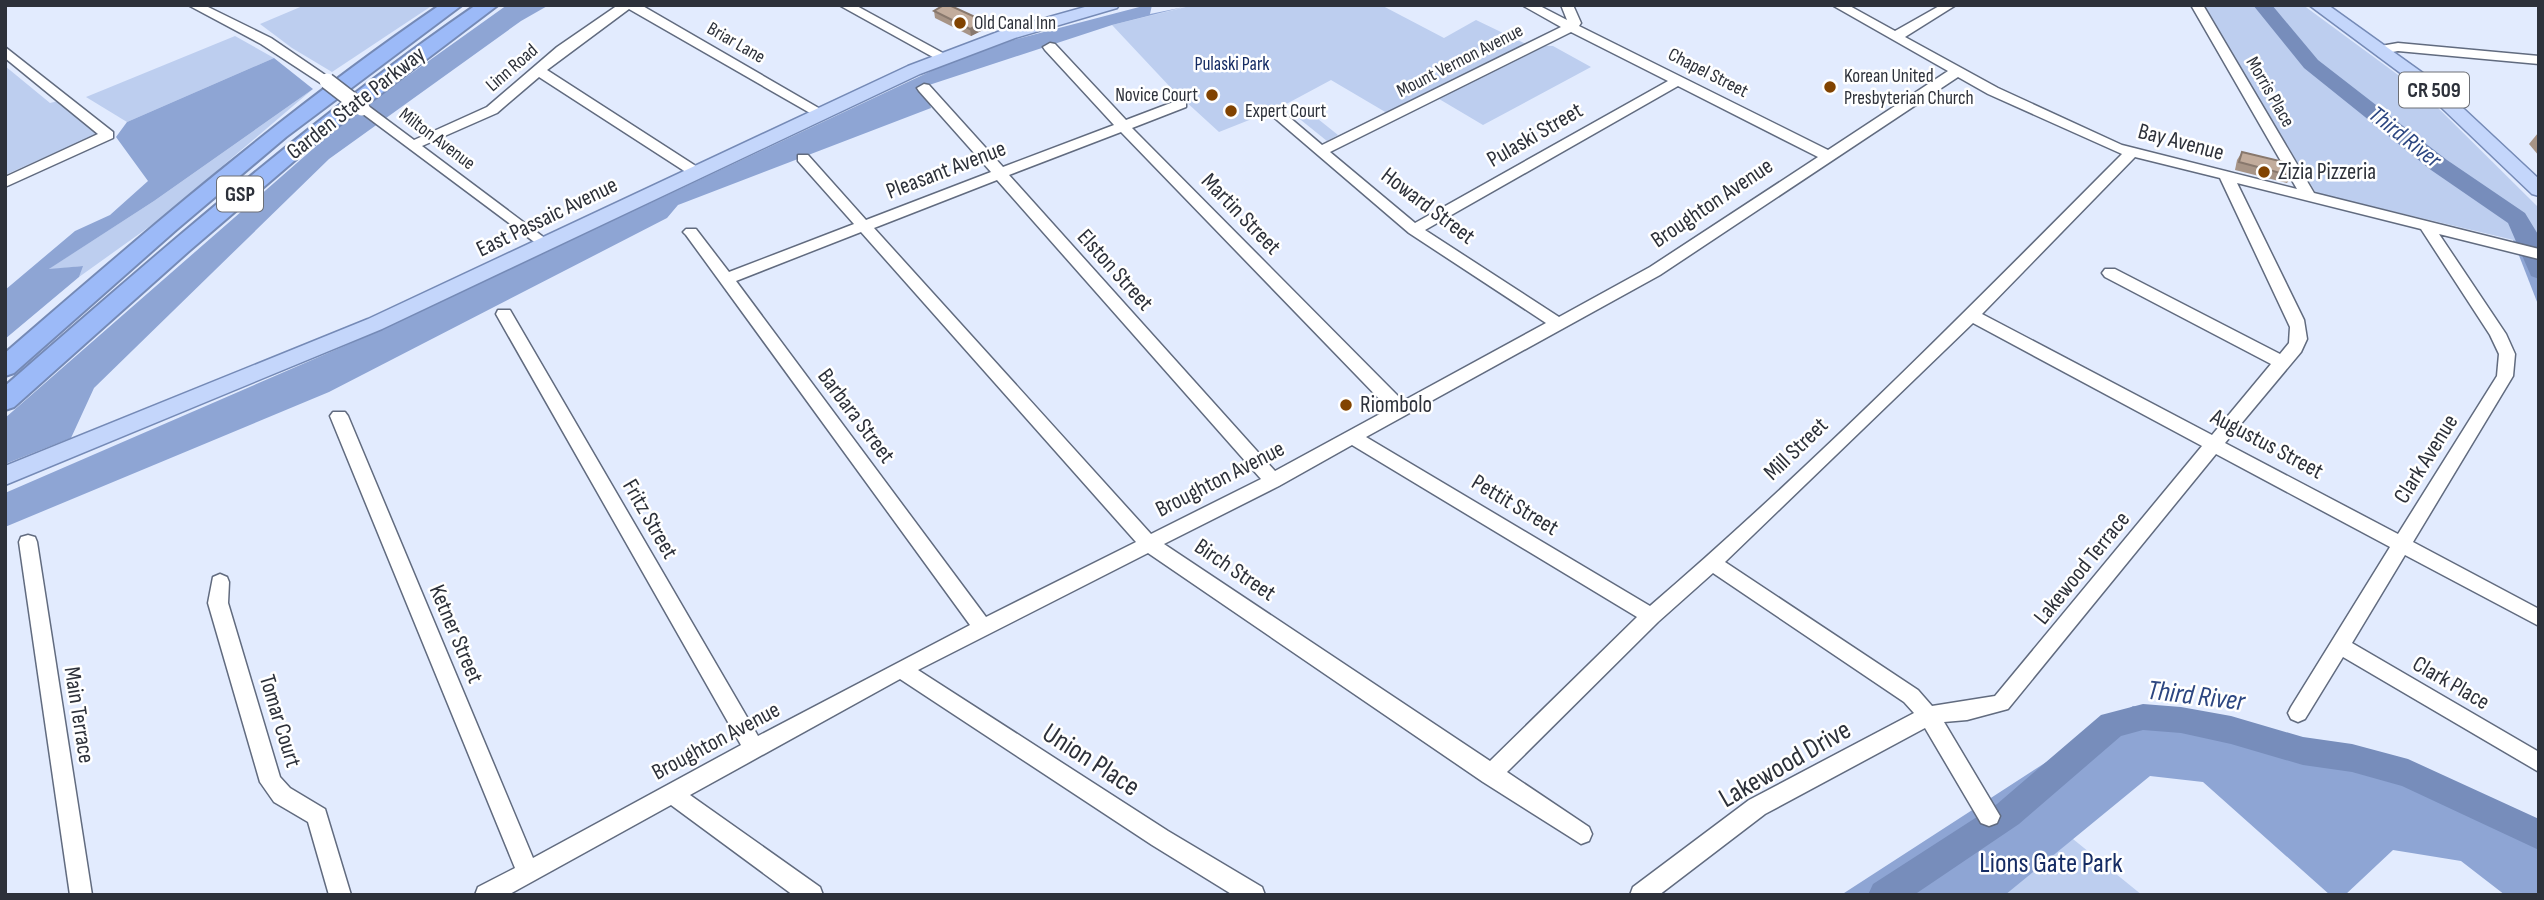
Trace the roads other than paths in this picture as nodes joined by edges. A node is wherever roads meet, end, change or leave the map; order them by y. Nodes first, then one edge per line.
1 (194, 5) edge
2 (453, 5) edge
3 (489, 5) edge
4 (629, 5) edge
5 (845, 5) edge
6 (1110, 5) edge
7 (1528, 5) edge
8 (1567, 5) edge
9 (1838, 5) edge
10 (1951, 5) edge
11 (2197, 5) edge
12 (2317, 5) edge
13 (1572, 26) junction
14 (1895, 37) junction
15 (1050, 47) dead end
16 (2380, 50) junction
17 (5, 51) edge
18 (945, 58) junction
19 (2539, 60) edge
20 (538, 71) junction
21 (1956, 72) junction
22 (1679, 80) junction
23 (924, 88) dead end
24 (1181, 104) dead end
25 (822, 114) junction
26 (1277, 114) dead end
27 (1123, 126) junction
28 (414, 145) junction
29 (1321, 151) junction
30 (2131, 153) junction
31 (1826, 156) junction
32 (803, 158) dead end
33 (697, 173) junction
34 (999, 174) junction
35 (2227, 177) junction
36 (5, 183) edge
37 (2539, 190) edge
38 (2310, 198) junction
39 (862, 227) junction
40 (2428, 228) junction
41 (1414, 230) junction
42 (691, 232) dead end
43 (545, 245) junction
44 (2539, 254) edge
45 (2110, 273) dead end
46 (726, 279) junction
47 (503, 314) dead end
48 (1971, 315) junction
49 (1559, 324) junction
50 (2282, 362) junction
51 (5, 367) edge
52 (5, 401) edge
53 (1401, 410) junction
54 (339, 416) dead end
55 (1353, 437) junction
56 (2215, 443) junction
57 (5, 476) edge
58 (1273, 481) junction
59 (28, 542) dead end
60 (1149, 544) junction
61 (2401, 544) junction
62 (1712, 563) junction
63 (220, 582) dead end
64 (1651, 616) junction
65 (2539, 618) edge
66 (984, 627) junction
67 (2339, 645) junction
68 (901, 669) junction
69 (2298, 713) dead end
70 (1928, 715) junction
71 (754, 748) junction
72 (2539, 763) edge
73 (1490, 775) junction
74 (671, 793) junction
75 (1989, 816) dead end
76 (1581, 834) dead end
77 (527, 871) junction
78 (81, 895) edge
79 (340, 895) edge
80 (486, 895) edge
81 (811, 895) edge
82 (1254, 895) edge
83 (1641, 895) edge

1 - 28 street, Milton Avenue, bridge
2 - 51 highway, Garden State Parkway / GSP
3 - 52 highway, Garden State Parkway / GSP
4 - 20 street, Linn Road
4 - 25 street, Briar Lane
5 - 18 street
6 - 18 main road, East Passaic Avenue
7 - 13 street, Mount Vernon Avenue
8 - 13 street
9 - 14 street, Bay Avenue
10 - 14 street
11 - 38 street, Morris Place
12 - 16 main road, CR 509
13 - 22 street, Chapel Street
13 - 29 street, Mount Vernon Avenue
14 - 21 street, Bay Avenue
15 - 27 street, Martin Street
16 - 19 street
16 - 37 main road, CR 509
17 - 36 street
18 - 25 main road, East Passaic Avenue
20 - 28 street, Linn Road
20 - 33 street
21 - 30 street, Bay Avenue
21 - 31 street, Broughton Avenue
22 - 31 street, Chapel Street
22 - 41 street, Pulaski Street
23 - 34 street, Elston Street
24 - 27 street, Pleasant Avenue
25 - 33 main road, East Passaic Avenue
26 - 29 street, Howard Street
27 - 34 street, Pleasant Avenue
27 - 53 street, Martin Street
28 - 43 street, Milton Avenue
29 - 41 street, Howard Street
30 - 35 street, Bay Avenue
30 - 48 street, Mill Street
31 - 49 street, Broughton Avenue
32 - 39 street, Birch Street
33 - 43 main road, East Passaic Avenue
34 - 39 street, Pleasant Avenue
34 - 58 street, Elston Street
35 - 38 street, Bay Avenue
35 - 50 street, Lakewood Terrace
38 - 40 street, Bay Avenue
39 - 46 street, Pleasant Avenue
39 - 60 street, Birch Street
40 - 44 street, Bay Avenue
40 - 61 street, Clark Avenue
41 - 49 street, Howard Street
42 - 46 street, Barbara Street
43 - 57 main road, East Passaic Avenue
45 - 50 street
46 - 66 street, Barbara Street
47 - 71 street, Fritz Street
48 - 56 street, Augustus Street
48 - 62 street, Mill Street
49 - 53 street, Broughton Avenue
50 - 56 street, Lakewood Terrace
53 - 55 street, Broughton Avenue
54 - 77 street, Ketner Street
55 - 58 street, Broughton Avenue
55 - 64 street, Pettit Street
56 - 61 street, Augustus Street
56 - 70 street, Lakewood Terrace
58 - 60 street, Broughton Avenue
59 - 78 street, Main Terrace
60 - 66 street, Broughton Avenue
60 - 73 street, Birch Street
61 - 65 street, Augustus Street
61 - 67 street, Clark Avenue
62 - 64 street, Mill Street
62 - 70 street
63 - 79 street, Tomar Court
64 - 73 street, Mill Street
66 - 68 street, Broughton Avenue
67 - 69 street, Clark Avenue
67 - 72 street, Clark Place
68 - 71 street, Broughton Avenue
68 - 82 street, Union Place
70 - 75 street
70 - 83 street, Lakewood Drive
71 - 74 street, Broughton Avenue
73 - 76 street, Birch Street
74 - 77 street, Broughton Avenue
74 - 81 street
77 - 80 street, Broughton Avenue

